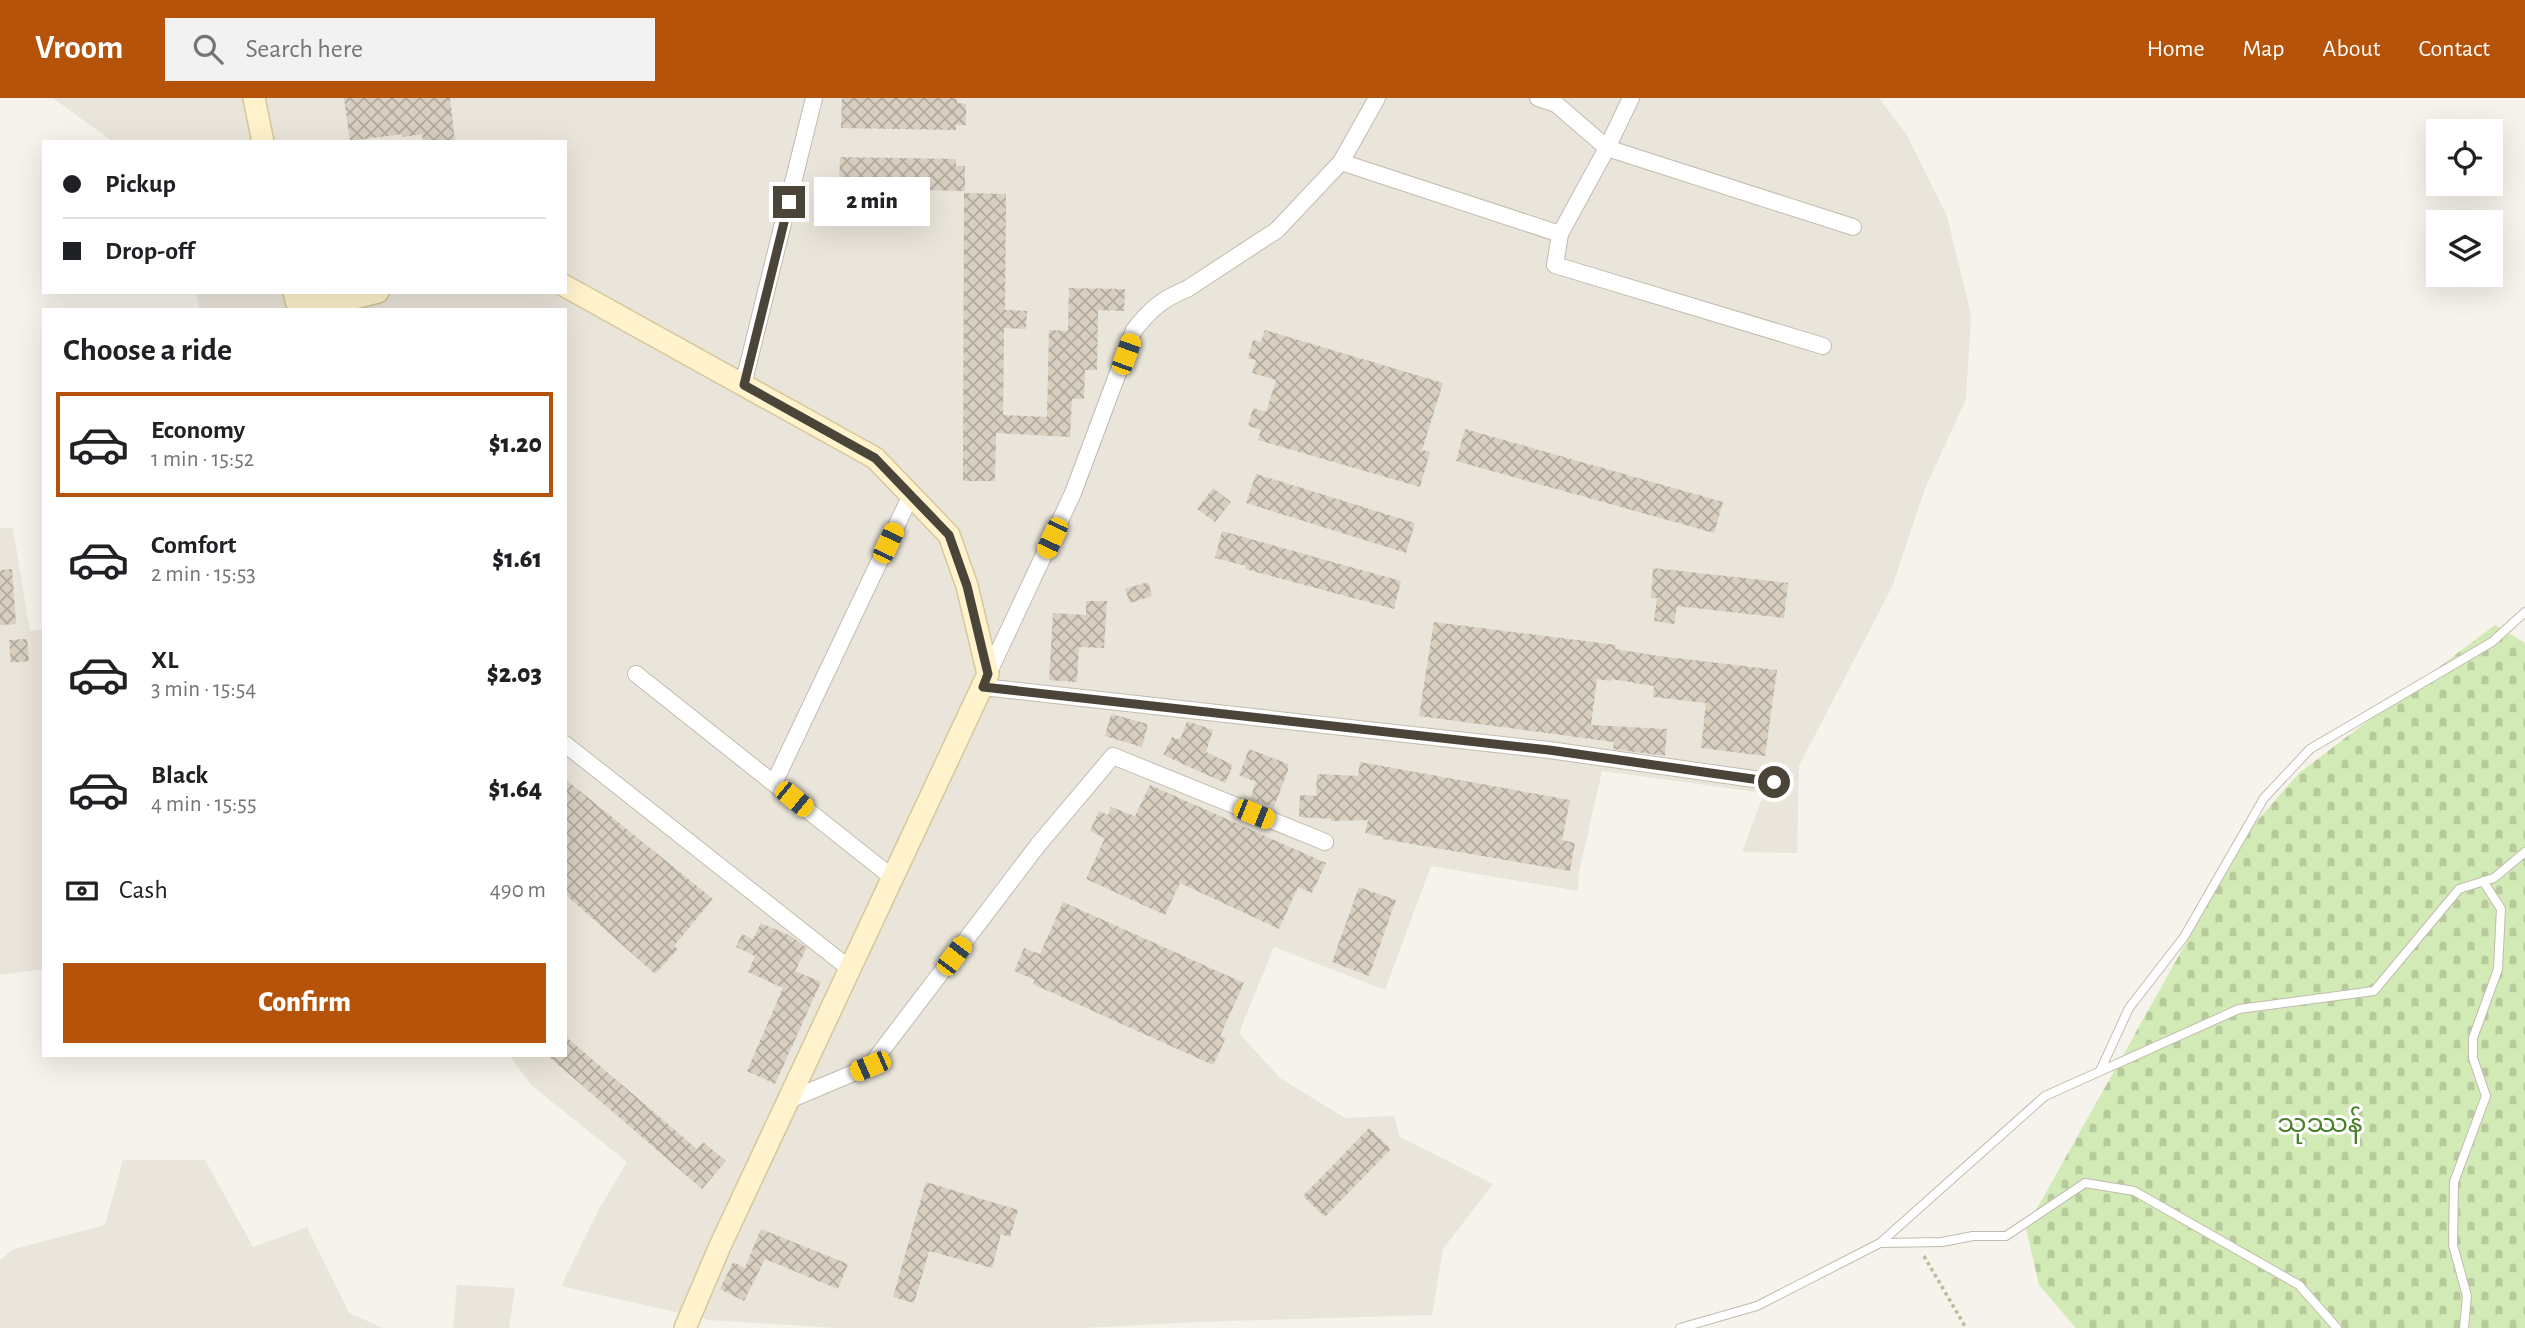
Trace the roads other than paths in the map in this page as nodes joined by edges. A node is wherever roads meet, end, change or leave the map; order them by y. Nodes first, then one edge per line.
1 (254, 98) edge
2 (814, 98) edge
3 (1377, 98) edge
4 (1538, 98) edge
5 (1631, 98) edge
6 (263, 140) edge
7 (1607, 148) junction
8 (1341, 162) junction
9 (1853, 227) dead end
10 (1560, 234) junction
11 (567, 287) edge
12 (294, 294) edge
13 (370, 294) edge
14 (1823, 346) dead end
15 (744, 385) junction
16 (911, 495) junction
17 (2525, 612) edge
18 (636, 674) dead end
19 (986, 680) junction
20 (567, 746) edge
21 (1774, 782) dead end
22 (774, 783) junction
23 (1325, 842) dead end
24 (2525, 852) edge
25 (893, 877) junction
26 (2483, 881) junction
27 (850, 969) junction
28 (2101, 1071) junction
29 (787, 1101) junction
30 (1881, 1243) junction
31 (685, 1328) edge
32 (1680, 1328) edge
33 (2337, 1328) edge
34 (2464, 1328) edge

1 - 6 street
2 - 15 street
3 - 8 street
4 - 7 street
5 - 7 street
7 - 9 street
7 - 10 street
8 - 10 street
8 - 19 street
10 - 14 street
11 - 15 street
12 - 13 street
15 - 16 street
16 - 19 street
16 - 22 street
17 - 28 lane
18 - 22 street
19 - 21 street
19 - 25 street
20 - 27 street
22 - 25 street
23 - 29 street
24 - 26 lane
25 - 27 street
26 - 28 lane
26 - 34 lane
27 - 29 street
28 - 30 lane
29 - 31 street
30 - 32 lane
30 - 33 lane

